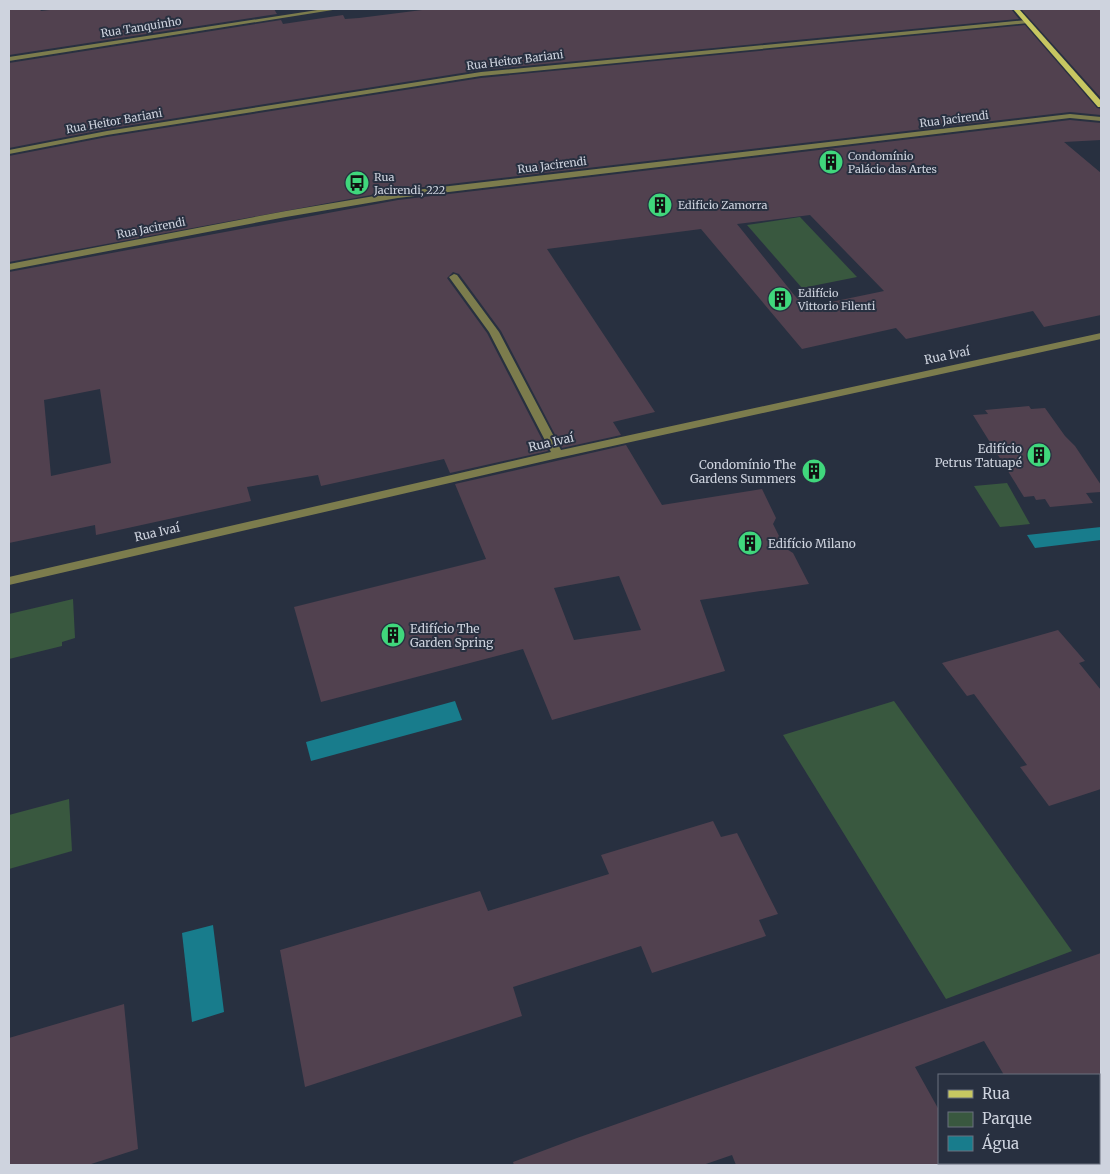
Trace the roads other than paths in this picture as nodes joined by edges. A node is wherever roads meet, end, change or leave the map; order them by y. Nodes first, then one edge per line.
1 (336, 9) edge
2 (1016, 9) edge
3 (1027, 22) junction
4 (9, 59) edge
5 (1101, 105) edge
6 (1101, 119) edge
7 (9, 152) edge
8 (9, 268) edge
9 (454, 277) dead end
10 (1101, 336) edge
11 (558, 454) junction
12 (9, 581) edge

1 - 4 street, Rua Tanquinho
2 - 3 main road
3 - 5 main road
3 - 7 street, Rua Heitor Bariani
6 - 8 street, Rua Jacirendi
9 - 11 street
10 - 11 street, Rua Ivaí
11 - 12 street, Rua Ivaí

